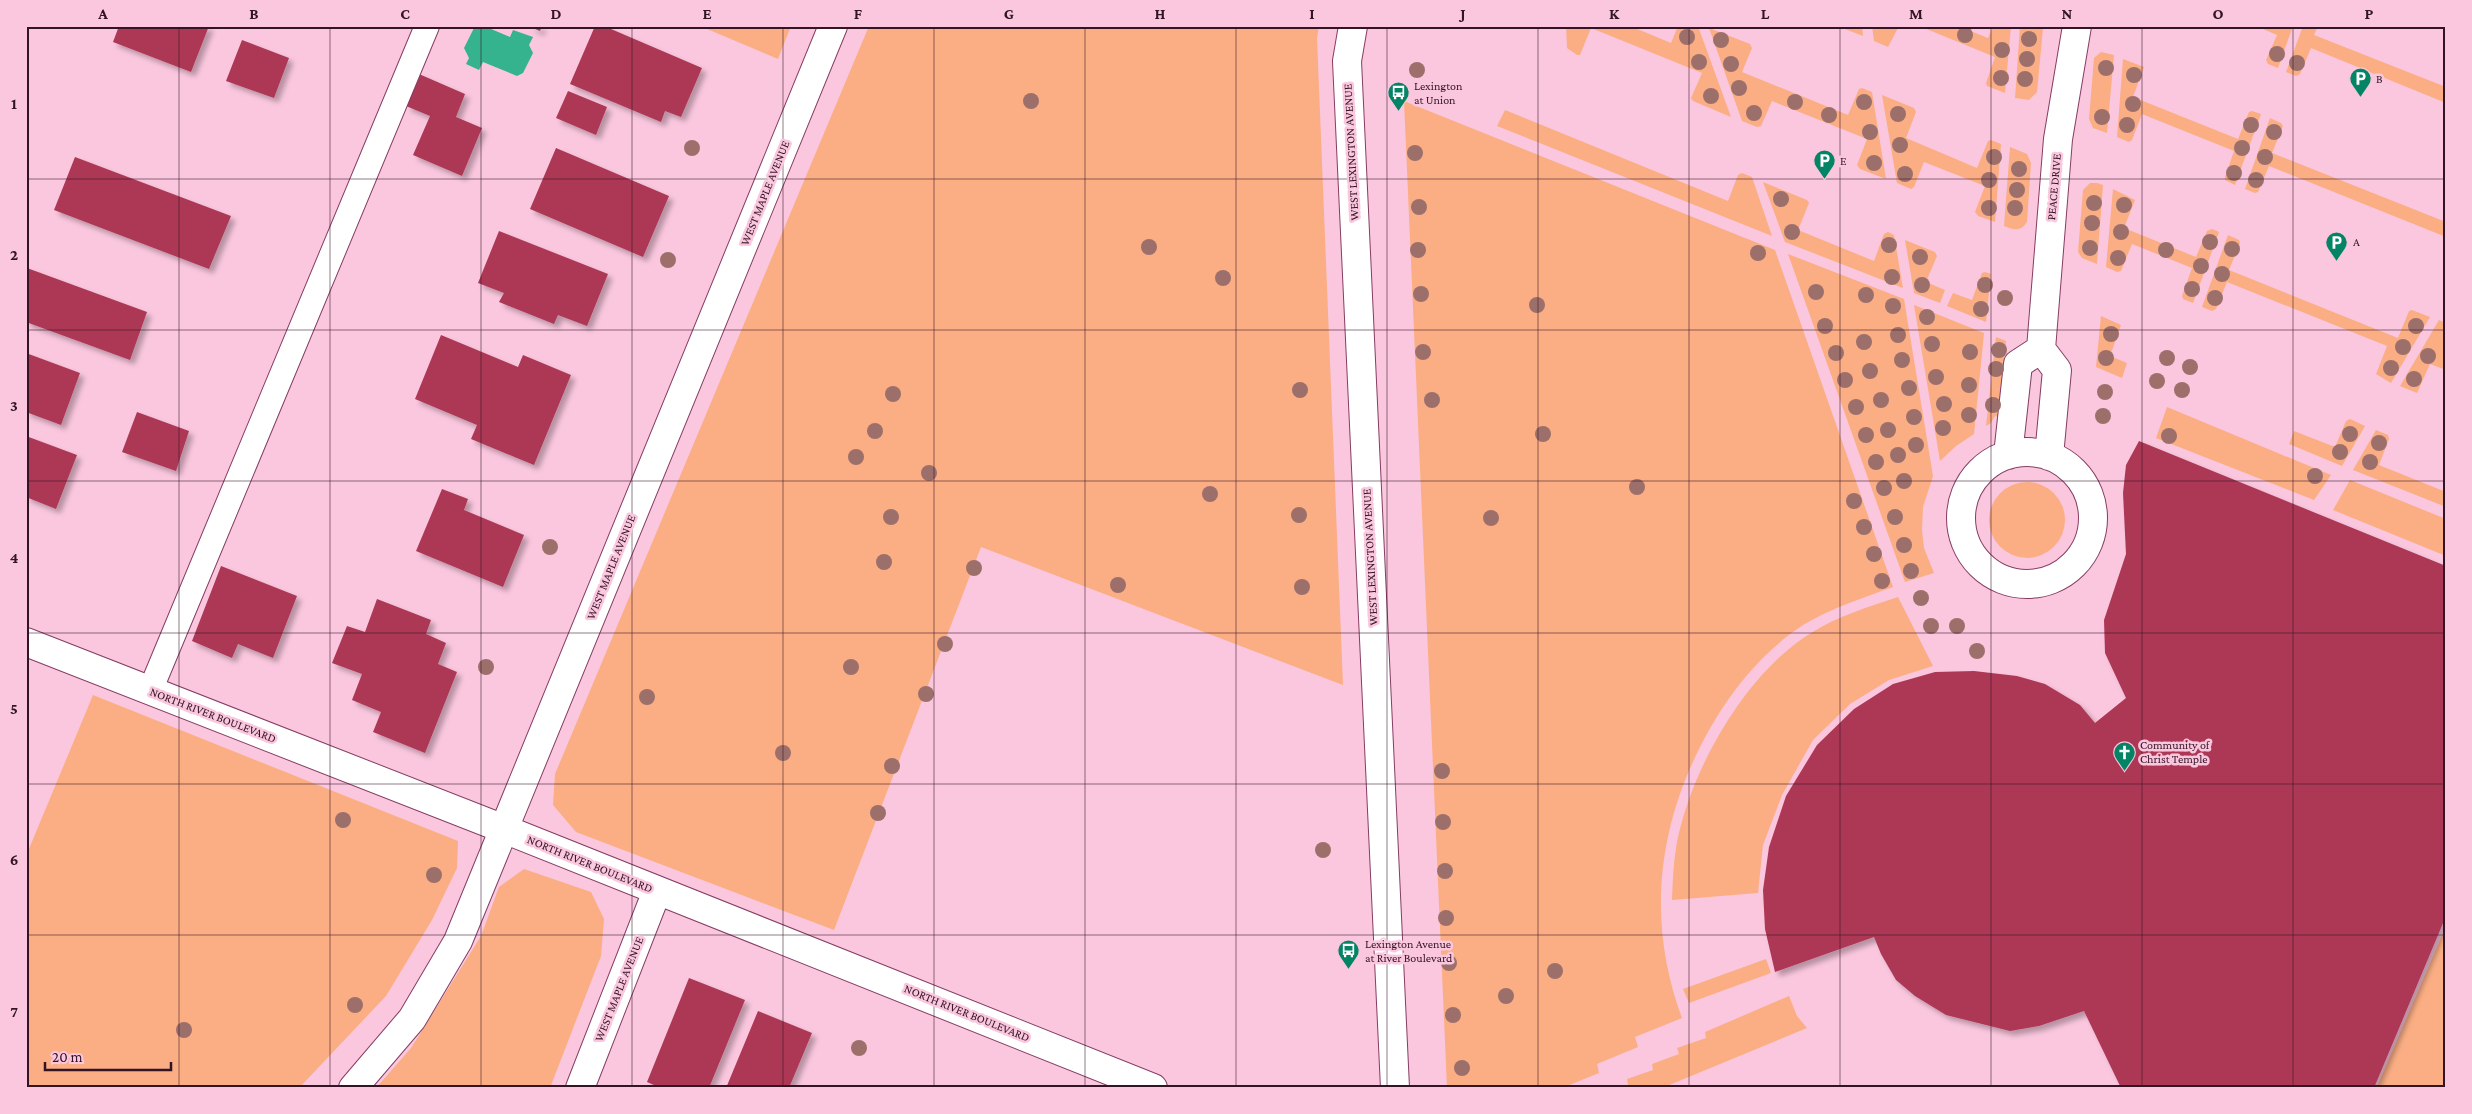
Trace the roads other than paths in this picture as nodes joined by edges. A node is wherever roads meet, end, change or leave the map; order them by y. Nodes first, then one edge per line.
1 (427, 26) edge
2 (833, 26) edge
3 (1353, 26) edge
4 (2077, 26) edge
5 (2041, 349) junction
6 (2008, 455) junction
7 (2049, 456) junction
8 (26, 642) edge
9 (150, 691) junction
10 (504, 829) junction
11 (657, 891) junction
12 (353, 1088) edge
13 (580, 1088) edge
14 (1153, 1088) edge
15 (1395, 1088) edge

1 - 9 lane
2 - 10 street, WEST MAPLE AVENUE
3 - 15 street, WEST LEXINGTON AVENUE
4 - 5 street, PEACE DRIVE
5 - 6 street
5 - 7 street
6 - 7 street
6 - 7 street
8 - 9 street, NORTH RIVER BOULEVARD
9 - 10 street, NORTH RIVER BOULEVARD
10 - 11 street, NORTH RIVER BOULEVARD
10 - 12 street, WEST MAPLE AVENUE
11 - 13 street, WEST MAPLE AVENUE
11 - 14 street, NORTH RIVER BOULEVARD

